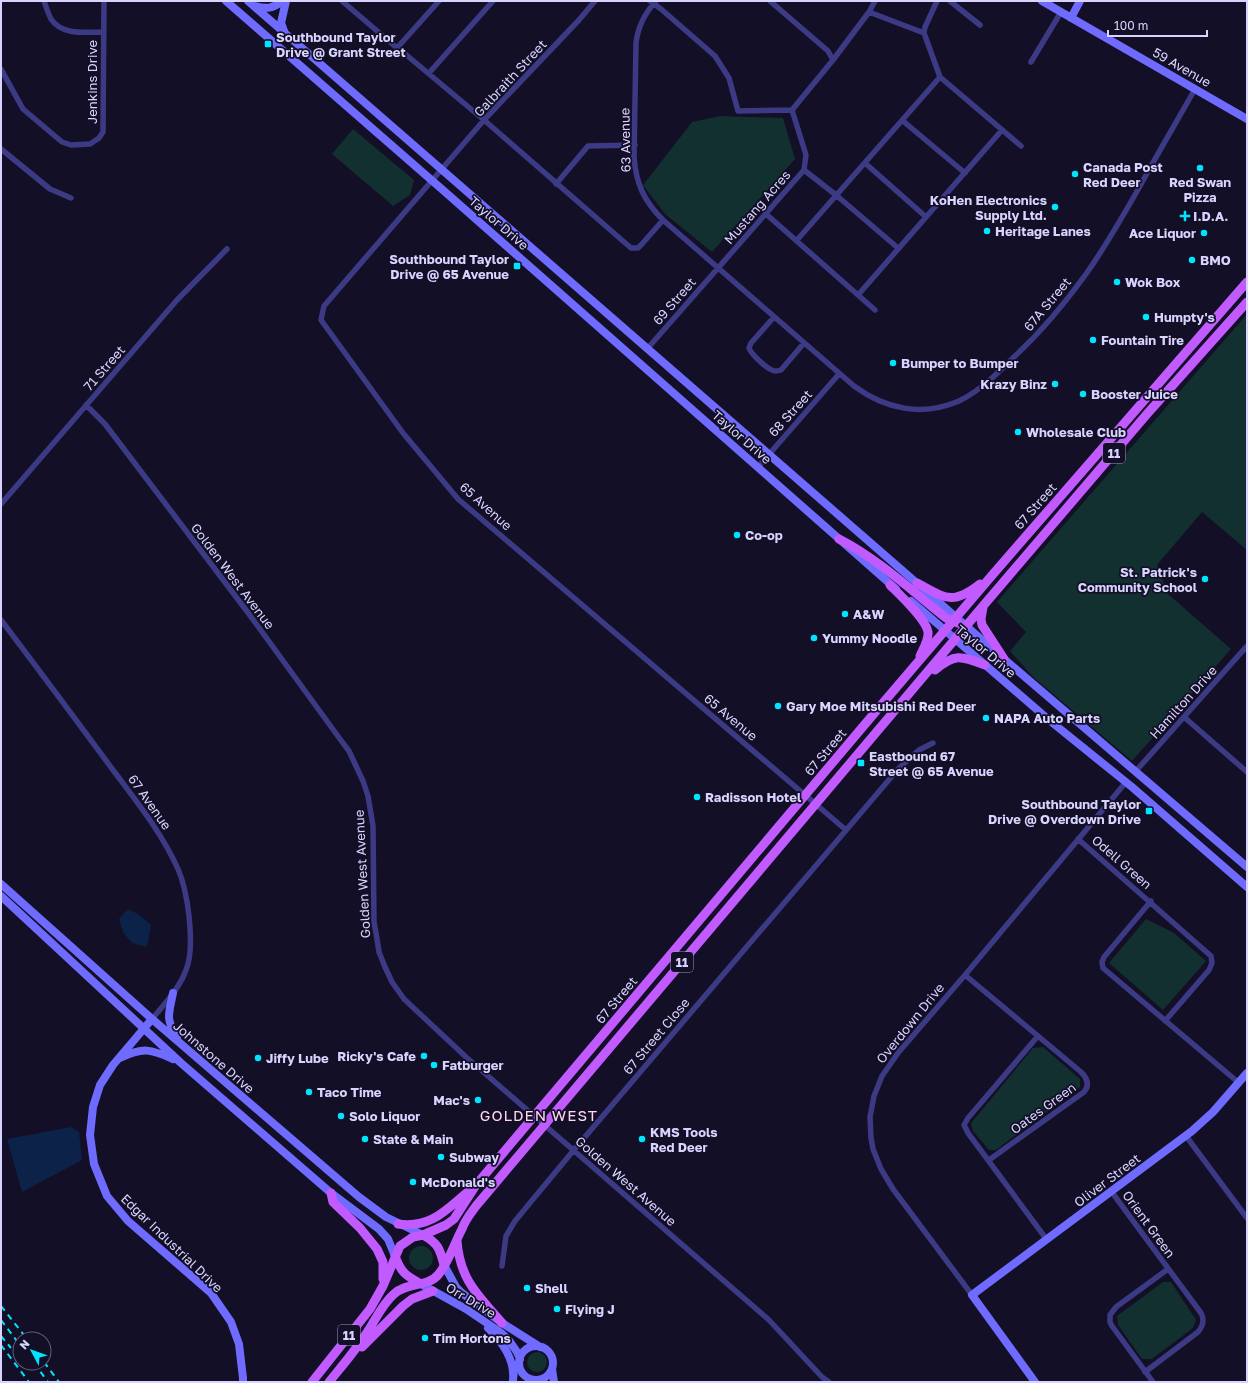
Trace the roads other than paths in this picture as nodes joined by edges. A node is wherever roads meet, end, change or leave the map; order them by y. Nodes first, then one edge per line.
1 (44, 1) edge
2 (104, 1) edge
3 (226, 1) edge
4 (282, 1) edge
5 (286, 1) edge
6 (342, 1) edge
7 (439, 1) edge
8 (493, 1) edge
9 (594, 1) edge
10 (770, 1) edge
11 (875, 1) edge
12 (937, 1) edge
13 (950, 1) edge
14 (1042, 1) edge
15 (1080, 1) edge
16 (653, 2) edge
17 (251, 3) edge
18 (869, 12) junction
19 (1061, 12) junction
20 (1071, 18) junction
21 (980, 25) dead end
22 (104, 32) junction
23 (284, 32) junction
24 (924, 33) junction
25 (404, 53) dead end
26 (833, 60) junction
27 (1031, 62) dead end
28 (1, 69) edge
29 (428, 74) junction
30 (940, 77) junction
31 (1195, 89) junction
32 (792, 110) junction
33 (1247, 118) edge
34 (484, 120) junction
35 (903, 121) junction
36 (1002, 130) junction
37 (635, 145) junction
38 (1021, 146) dead end
39 (1, 148) edge
40 (865, 163) junction
41 (441, 170) junction
42 (804, 170) junction
43 (965, 174) junction
44 (432, 180) junction
45 (556, 184) junction
46 (836, 195) junction
47 (71, 198) dead end
48 (766, 214) junction
49 (926, 217) junction
50 (663, 220) junction
51 (797, 240) junction
52 (898, 248) junction
53 (227, 249) dead end
54 (718, 268) junction
55 (1247, 282) edge
56 (858, 295) junction
57 (1247, 302) edge
58 (875, 310) dead end
59 (774, 317) junction
60 (804, 343) junction
61 (647, 349) junction
62 (839, 374) junction
63 (86, 405) junction
64 (768, 454) junction
65 (758, 466) junction
66 (1, 504) edge
67 (839, 539) junction
68 (994, 573) junction
69 (917, 583) junction
70 (890, 585) junction
71 (983, 606) junction
72 (955, 619) junction
73 (1, 620) edge
74 (967, 626) junction
75 (945, 631) junction
76 (955, 640) junction
77 (1247, 648) edge
78 (1004, 659) junction
79 (985, 665) junction
80 (915, 667) junction
81 (914, 688) junction
82 (1184, 717) junction
83 (933, 743) dead end
84 (1135, 772) junction
85 (1247, 772) edge
86 (1126, 782) junction
87 (805, 795) junction
88 (816, 804) junction
89 (846, 830) junction
90 (1078, 839) junction
91 (1247, 867) edge
92 (1, 884) edge
93 (1247, 887) edge
94 (1, 896) edge
95 (1151, 901) junction
96 (965, 974) junction
97 (173, 993) junction
98 (152, 1019) junction
99 (1165, 1021) junction
100 (143, 1029) junction
101 (1038, 1036) junction
102 (183, 1046) junction
103 (116, 1060) junction
104 (180, 1063) junction
105 (1247, 1073) edge
106 (1238, 1083) junction
107 (535, 1116) junction
108 (544, 1125) junction
109 (1186, 1136) junction
110 (573, 1151) junction
111 (989, 1160) junction
112 (476, 1186) junction
113 (1111, 1192) junction
114 (331, 1193) junction
115 (1247, 1218) edge
116 (398, 1224) junction
117 (422, 1235) junction
118 (457, 1240) junction
119 (1046, 1240) junction
120 (395, 1256) junction
121 (444, 1265) junction
122 (502, 1266) dead end
123 (1168, 1269) junction
124 (419, 1283) junction
125 (383, 1286) junction
126 (433, 1291) junction
127 (972, 1295) junction
128 (479, 1318) junction
129 (502, 1323) junction
130 (540, 1347) junction
131 (520, 1362) junction
132 (344, 1363) junction
133 (552, 1369) junction
134 (1145, 1372) junction
135 (512, 1381) edge
136 (533, 1381) edge
137 (243, 1382) edge
138 (312, 1382) edge
139 (329, 1382) edge
140 (554, 1382) edge
141 (829, 1382) edge
142 (1035, 1382) edge
143 (1153, 1382) edge

1 - 22 street, Jenkins Drive
2 - 22 street, Jenkins Drive
3 - 44 main road, Taylor Drive
4 - 17 main road
5 - 23 main road
6 - 7 street
8 - 29 street
9 - 34 street, Galbraith Street
10 - 26 street
11 - 18 street
12 - 24 street
13 - 21 street
14 - 19 main road, 59 Avenue
15 - 20 main road
16 - 32 street
16 - 37 street, 63 Avenue
17 - 23 main road, Taylor Drive
18 - 24 street
18 - 26 street
19 - 20 main road, 59 Avenue
19 - 27 street
20 - 31 main road, 59 Avenue
22 - 28 street, Jenkins Drive
23 - 41 main road, Taylor Drive
24 - 30 street
25 - 29 street
26 - 32 street
29 - 34 street
30 - 35 street
30 - 36 street
31 - 33 main road, 59 Avenue
31 - 62 street, 67A Street
32 - 42 street, Mustang Acres
34 - 41 street, Galbraith Street
34 - 45 street
35 - 40 street
35 - 43 street
36 - 38 street
36 - 43 street
37 - 45 street
37 - 50 street, 63 Avenue
39 - 47 street
40 - 46 street
40 - 49 street
41 - 44 street, 65 Avenue
41 - 61 main road, Taylor Drive
42 - 46 street
42 - 48 street, Mustang Acres
43 - 49 street
44 - 65 main road, Taylor Drive
44 - 87 street, 65 Avenue
45 - 50 street
46 - 51 street
46 - 52 street
48 - 51 street
48 - 54 street, Mustang Acres
49 - 52 street
50 - 54 street, 63 Avenue
51 - 56 street
52 - 56 street
53 - 63 street, 71 Street
54 - 59 street, 63 Avenue
54 - 61 street, 69 Street
55 - 68 main road, 67 Street / 11
56 - 58 street
57 - 71 main road, 67 Street / 11
59 - 60 street, 63 Avenue
59 - 60 street
60 - 62 street, 63 Avenue
61 - 64 main road, Taylor Drive
62 - 64 street, 68 Street
63 - 66 street, 71 Street
63 - 107 street, Golden West Avenue
64 - 65 street, 68 Street
64 - 69 main road, Taylor Drive
65 - 67 main road, Taylor Drive
67 - 70 main road, Taylor Drive
67 - 72 main road
68 - 69 main road
68 - 72 main road, 67 Street / 11
69 - 72 main road, Taylor Drive
70 - 75 main road, Taylor Drive
70 - 80 main road
71 - 74 main road, 67 Street / 11
71 - 78 main road
72 - 74 main road
72 - 75 main road, 67 Street / 11
73 - 97 street, 67 Avenue
74 - 76 main road, 67 Street / 11
74 - 78 main road, Taylor Drive
75 - 76 main road, Taylor Drive
75 - 80 main road, 67 Street / 11
76 - 79 main road, Taylor Drive
76 - 81 main road, 67 Street / 11
77 - 82 street, Hamilton Drive
78 - 84 main road, Taylor Drive
79 - 81 main road
79 - 86 main road, Taylor Drive
80 - 87 main road, 67 Street / 11
81 - 88 main road, 67 Street / 11
82 - 84 street, Hamilton Drive
82 - 85 street
83 - 89 street, 67 Street Close
84 - 91 main road, Taylor Drive
86 - 90 street, Overdown Drive
86 - 93 main road, Taylor Drive
87 - 88 street, 65 Avenue
87 - 107 main road, 67 Street / 11
88 - 89 street
88 - 108 main road, 67 Street / 11
89 - 110 street, 67 Street Close
90 - 95 street, Odell Green
90 - 96 street, Overdown Drive
92 - 98 main road, Johnstone Drive
94 - 100 main road, Johnstone Drive
95 - 99 street, Odell Green
95 - 99 street, Odell Green
96 - 101 street, Oates Green
96 - 127 street, Overdown Drive
97 - 98 street, 67 Avenue
97 - 102 main road
98 - 100 main road, Edgar Industrial Drive
98 - 102 main road, Johnstone Drive
99 - 106 street, Odell Green
100 - 103 main road, Edgar Industrial Drive
100 - 104 main road, Johnstone Drive
101 - 111 street
101 - 111 street, Oates Green
102 - 116 main road, Johnstone Drive
103 - 104 main road
103 - 137 main road, Edgar Industrial Drive
104 - 114 main road, Johnstone Drive
105 - 106 main road, Oliver Street
106 - 109 main road, Oliver Street
107 - 108 street, Golden West Avenue
107 - 112 main road, 67 Street / 11
108 - 110 street, Golden West Avenue
108 - 118 main road, 67 Street / 11
109 - 113 main road, Oliver Street
109 - 115 street
110 - 122 street, 67 Street Close
110 - 141 street, Golden West Avenue
111 - 119 street
112 - 116 main road
112 - 117 main road, 67 Street / 11
113 - 119 main road, Oliver Street
113 - 123 street, Orient Green
114 - 120 main road, Johnstone Drive
114 - 125 main road
116 - 117 main road, Johnstone Drive
117 - 120 main road
117 - 121 main road
118 - 121 main road, 67 Street / 11
118 - 129 main road
119 - 127 main road, Oliver Street
120 - 124 main road
120 - 125 main road, 11
121 - 124 main road
121 - 129 main road, Orr Drive
123 - 134 street, Orient Green
123 - 134 street, Orient Green
124 - 126 main road, Orr Drive
124 - 132 main road, 11
125 - 138 main road, 11
126 - 128 main road, Orr Drive
126 - 132 main road
127 - 142 main road, Overdown Drive
128 - 131 main road, Orr Drive
128 - 135 main road
129 - 130 main road, Orr Drive
130 - 131 main road
130 - 133 main road
131 - 135 street
131 - 136 main road
132 - 139 main road, 11
133 - 136 main road
133 - 140 main road
134 - 143 street, Orient Green

